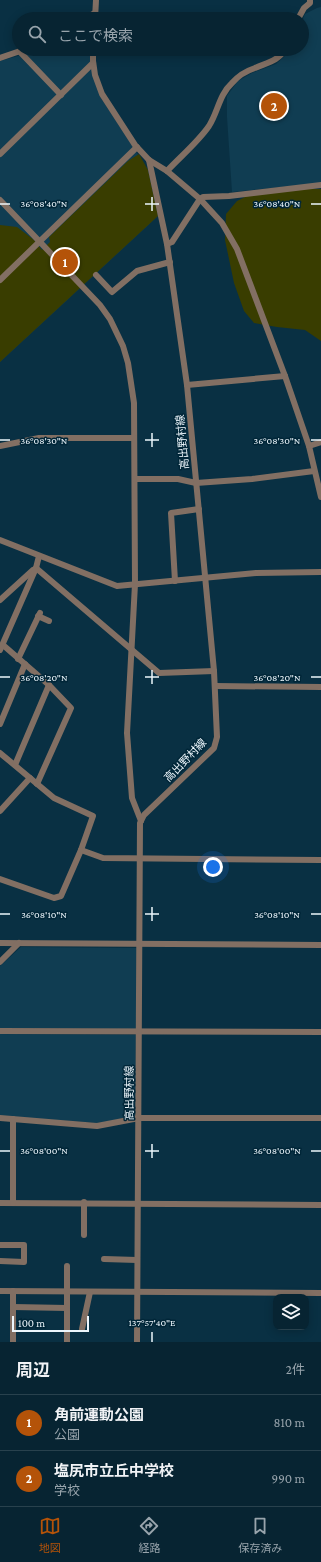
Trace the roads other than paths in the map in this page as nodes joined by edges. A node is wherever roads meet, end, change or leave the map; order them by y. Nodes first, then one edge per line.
1 (96, 0) edge
2 (310, 0) edge
3 (95, 12) edge
4 (302, 12) edge
5 (12, 54) edge
6 (28, 56) edge
7 (93, 56) edge
8 (280, 56) edge
9 (0, 58) edge
10 (93, 63) junction
11 (61, 95) junction
12 (137, 147) junction
13 (0, 154) edge
14 (149, 160) junction
15 (167, 171) junction
16 (321, 185) edge
17 (200, 199) junction
18 (0, 200) edge
19 (40, 241) junction
20 (167, 244) junction
21 (170, 262) junction
22 (96, 274) dead end
23 (0, 280) edge
24 (285, 376) junction
25 (187, 385) junction
26 (134, 438) junction
27 (321, 442) edge
28 (0, 446) edge
29 (309, 446) junction
30 (314, 471) junction
31 (136, 479) junction
32 (196, 483) junction
33 (321, 497) edge
34 (199, 509) junction
35 (0, 540) edge
36 (39, 556) junction
37 (36, 568) junction
38 (321, 572) edge
39 (206, 578) junction
40 (175, 581) junction
41 (135, 584) junction
42 (0, 600) edge
43 (49, 621) dead end
44 (1, 648) edge
45 (131, 650) junction
46 (18, 658) junction
47 (25, 664) junction
48 (214, 671) junction
49 (48, 685) junction
50 (215, 686) junction
51 (321, 687) edge
52 (0, 724) edge
53 (0, 753) edge
54 (15, 765) junction
55 (30, 778) junction
56 (37, 784) junction
57 (0, 811) edge
58 (141, 821) junction
59 (81, 850) junction
60 (140, 858) junction
61 (321, 860) edge
62 (0, 879) edge
63 (0, 943) edge
64 (19, 943) junction
65 (140, 944) junction
66 (321, 945) edge
67 (0, 962) edge
68 (0, 1031) edge
69 (138, 1032) junction
70 (321, 1032) edge
71 (0, 1118) edge
72 (139, 1118) junction
73 (321, 1118) edge
74 (13, 1119) junction
75 (84, 1202) junction
76 (0, 1203) edge
77 (13, 1203) junction
78 (138, 1204) junction
79 (321, 1205) edge
80 (84, 1235) dead end
81 (0, 1245) edge
82 (104, 1259) dead end
83 (137, 1260) junction
84 (0, 1261) edge
85 (67, 1266) dead end
86 (0, 1291) edge
87 (12, 1291) junction
88 (67, 1291) junction
89 (90, 1292) junction
90 (136, 1292) junction
91 (321, 1293) edge
92 (13, 1307) junction
93 (67, 1308) junction
94 (82, 1329) dead end
95 (13, 1342) edge
96 (67, 1342) edge
97 (137, 1342) edge

1 - 3 street
2 - 4 street
5 - 9 street
6 - 11 street
7 - 10 street
8 - 15 street
10 - 11 street
10 - 12 street
11 - 13 street
12 - 14 street
12 - 19 street
14 - 15 street
14 - 20 street, 高出野村線
15 - 17 street
16 - 17 street
17 - 20 street
17 - 24 street
18 - 19 street
19 - 23 street
19 - 26 street
20 - 21 street, 高出野村線
21 - 22 street
21 - 25 street, 高出野村線
24 - 25 street
24 - 29 street
25 - 32 street, 高出野村線
26 - 28 street
26 - 31 street
27 - 29 street
29 - 30 street
30 - 32 street
30 - 33 street
31 - 32 street
31 - 41 street
32 - 34 street, 高出野村線
34 - 39 street, 高出野村線
34 - 40 street
35 - 36 street
36 - 37 street
36 - 41 street
37 - 42 street
37 - 44 street
37 - 45 street
38 - 39 street
39 - 40 street
39 - 48 street, 高出野村線
40 - 41 street
41 - 45 street
43 - 46 street
44 - 46 street
45 - 48 street
45 - 58 street
46 - 47 street
47 - 49 street
47 - 52 street
48 - 50 street, 高出野村線
49 - 54 street
49 - 56 street
50 - 51 street
50 - 58 street, 高出野村線
53 - 54 street
54 - 55 street
55 - 56 street
55 - 57 street
56 - 59 street
58 - 60 street, 高出野村線
59 - 60 street
59 - 62 street
60 - 61 street
60 - 65 street, 高出野村線
63 - 64 street
64 - 65 street
64 - 67 street
65 - 66 street
65 - 69 street, 高出野村線
68 - 69 street
69 - 70 street
69 - 72 street, 高出野村線
71 - 74 street
72 - 73 street
72 - 74 street
72 - 78 street, 高出野村線
74 - 77 street
75 - 77 street
75 - 78 street
75 - 80 street
76 - 77 street
78 - 79 street
78 - 83 street, 高出野村線
81 - 84 street
82 - 83 street
83 - 90 street, 高出野村線
85 - 88 street
86 - 87 street
87 - 88 street
87 - 92 street
88 - 89 street
88 - 93 street
89 - 90 street
89 - 94 street
90 - 91 street
90 - 97 street, 高出野村線
92 - 93 street
92 - 95 street
93 - 96 street

